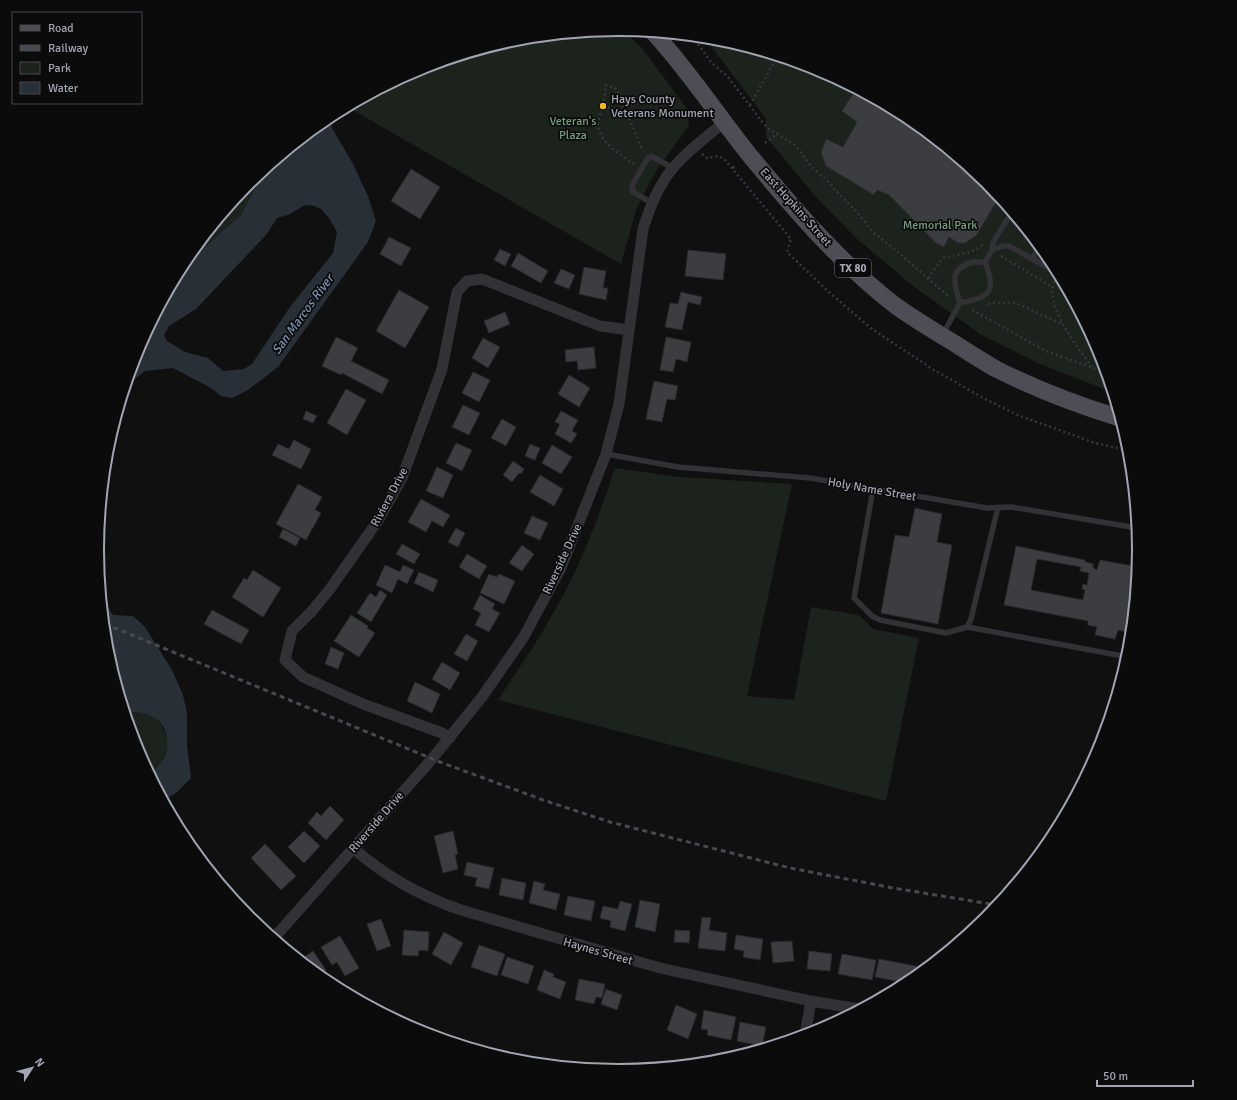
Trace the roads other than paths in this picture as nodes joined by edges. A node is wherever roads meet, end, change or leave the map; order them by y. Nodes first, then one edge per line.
1 (658, 38) edge
2 (724, 122) junction
3 (673, 168) junction
4 (652, 203) junction
5 (1009, 216) edge
6 (992, 250) junction
7 (1037, 251) edge
8 (1032, 259) junction
9 (985, 262) junction
10 (1048, 268) edge
11 (960, 303) junction
12 (629, 330) junction
13 (941, 336) junction
14 (1115, 416) edge
15 (606, 454) junction
16 (873, 489) junction
17 (998, 508) junction
18 (1131, 527) edge
19 (967, 628) junction
20 (1122, 656) edge
21 (450, 738) junction
22 (353, 848) junction
23 (278, 934) edge
24 (811, 1001) junction
25 (852, 1008) edge
26 (805, 1029) edge

1 - 2 main road, East Hopkins Street / TX 80
2 - 3 street, Riverside Drive
2 - 13 main road, East Hopkins Street / TX 80
3 - 4 street, Riverside Drive
3 - 4 lane
4 - 12 street, Riverside Drive
5 - 6 lane
6 - 8 lane
6 - 9 lane
7 - 8 lane
8 - 10 lane
9 - 11 lane
9 - 11 lane
11 - 13 lane
12 - 15 street, Riverside Drive
12 - 21 street, Riviera Drive
13 - 14 main road, East Hopkins Street / TX 80
15 - 16 lane, Holy Name Street
15 - 21 street, Riverside Drive
16 - 17 lane, Holy Name Street
16 - 19 lane
17 - 18 lane, Holy Name Street
17 - 19 lane
19 - 20 lane
21 - 22 street, Riverside Drive
22 - 23 street, Riverside Drive
22 - 24 street, Haynes Street
24 - 25 street, Haynes Street
24 - 26 street

